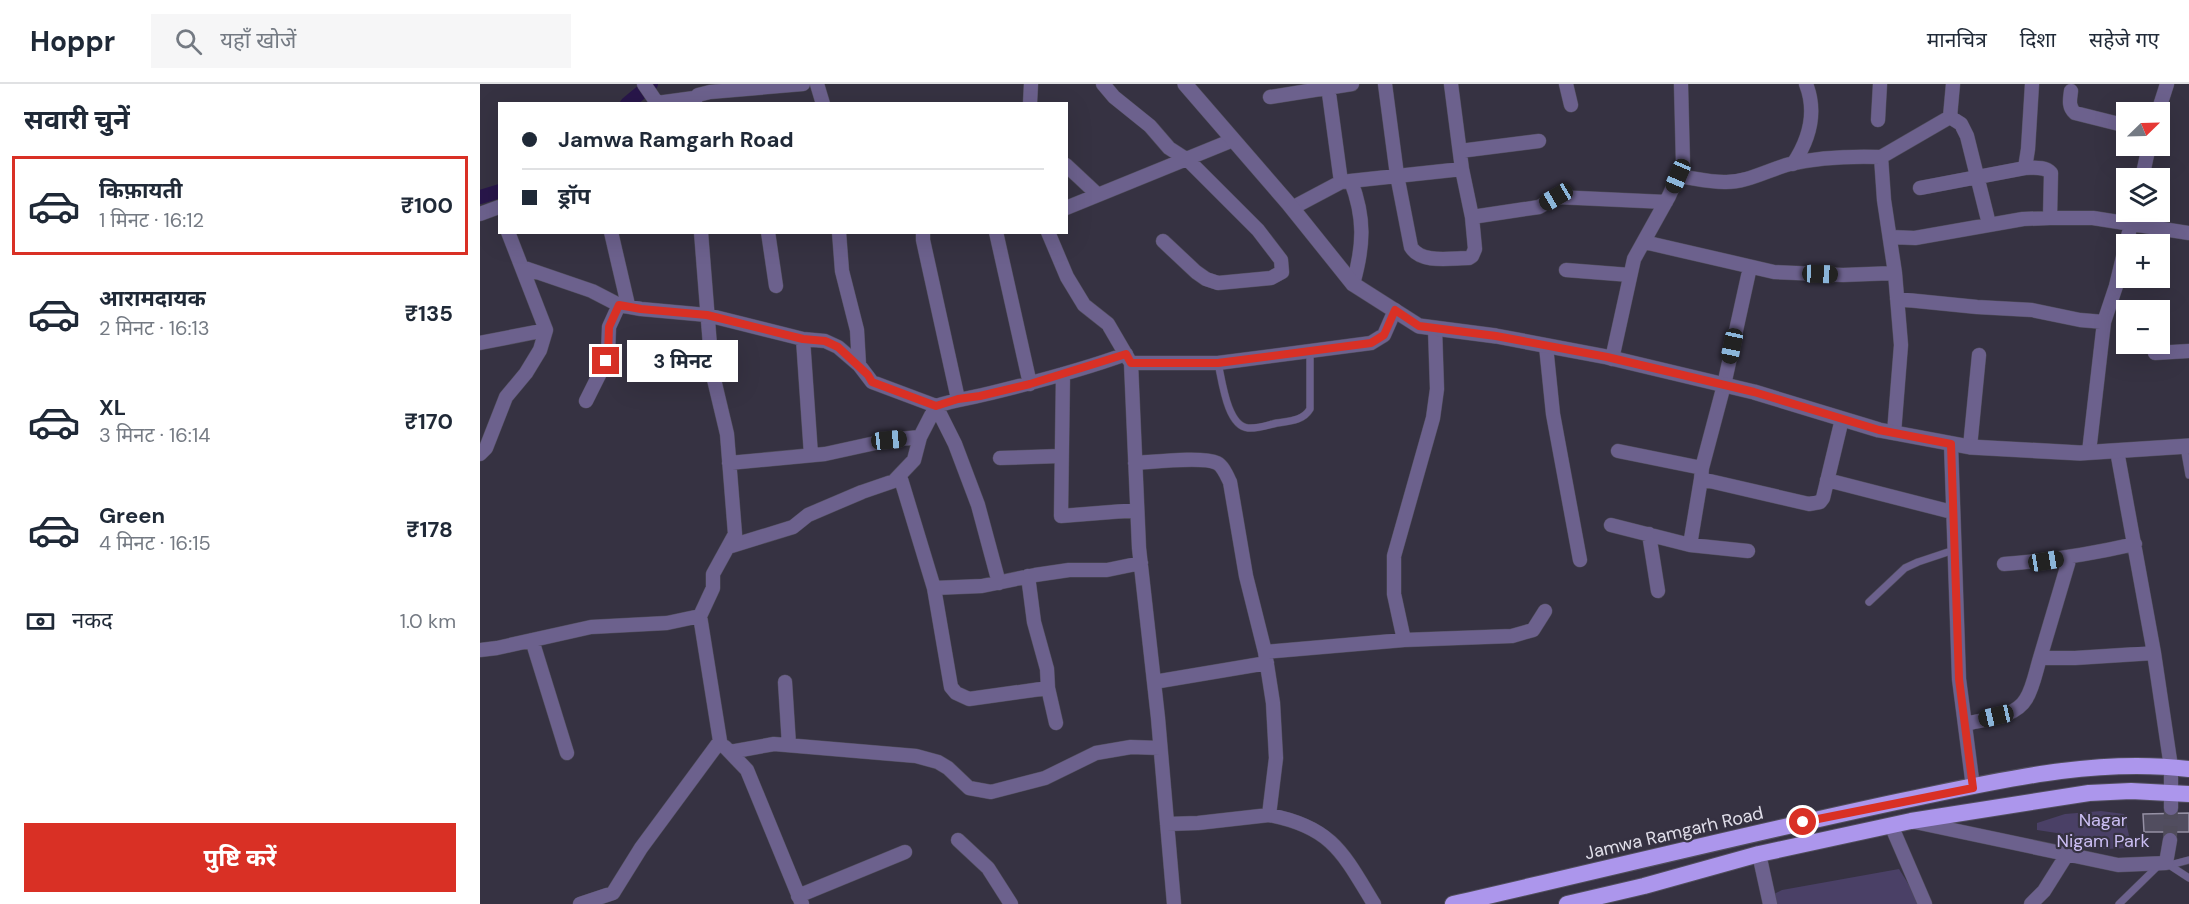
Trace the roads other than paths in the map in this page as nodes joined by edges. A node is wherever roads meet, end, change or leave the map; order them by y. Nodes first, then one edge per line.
1 (644, 84) edge
2 (803, 84) edge
3 (818, 84) edge
4 (1031, 84) edge
5 (1103, 84) edge
6 (1185, 84) edge
7 (1352, 84) edge
8 (1385, 84) edge
9 (1451, 84) edge
10 (1566, 84) edge
11 (1681, 84) edge
12 (1806, 84) edge
13 (1880, 84) edge
14 (1953, 84) edge
15 (2032, 84) edge
16 (2167, 84) edge
17 (1328, 86) junction
18 (2071, 91) dead end
19 (1270, 97) dead end
20 (693, 101) edge
21 (656, 102) edge
22 (675, 102) edge
23 (822, 102) edge
24 (1030, 102) edge
25 (2161, 102) edge
26 (1571, 105) dead end
27 (1950, 117) junction
28 (1878, 120) dead end
29 (2116, 123) edge
30 (1233, 140) junction
31 (1539, 141) dead end
32 (1460, 151) junction
33 (1881, 157) junction
34 (1186, 159) junction
35 (1793, 164) junction
36 (1068, 167) edge
37 (2025, 168) junction
38 (1462, 169) junction
39 (1397, 175) junction
40 (1678, 176) junction
41 (1976, 176) junction
42 (1346, 181) junction
43 (1920, 188) dead end
44 (1097, 194) junction
45 (1666, 202) junction
46 (1068, 206) edge
47 (498, 207) edge
48 (1292, 208) junction
49 (480, 214) edge
50 (1472, 217) junction
51 (2050, 218) junction
52 (2116, 219) edge
53 (2132, 222) edge
54 (2142, 222) edge
55 (1989, 224) junction
56 (2189, 233) edge
57 (509, 234) edge
58 (611, 234) edge
59 (701, 234) edge
60 (768, 234) edge
61 (839, 234) edge
62 (923, 234) edge
63 (996, 234) edge
64 (1049, 234) edge
65 (1890, 237) junction
66 (1163, 241) dead end
67 (1644, 242) junction
68 (522, 267) junction
69 (1750, 267) junction
70 (1566, 270) dead end
71 (1895, 273) junction
72 (1630, 275) junction
73 (1353, 284) junction
74 (776, 286) dead end
75 (1897, 299) junction
76 (623, 305) junction
77 (1395, 310) junction
78 (707, 315) junction
79 (2104, 322) junction
80 (1435, 328) junction
81 (546, 330) junction
82 (803, 339) junction
83 (480, 343) edge
84 (1546, 346) junction
85 (1310, 351) junction
86 (2189, 351) edge
87 (2170, 352) edge
88 (1979, 355) dead end
89 (1612, 358) junction
90 (1128, 359) junction
91 (1218, 363) junction
92 (859, 366) junction
93 (1062, 374) junction
94 (1030, 384) junction
95 (1724, 385) junction
96 (958, 399) junction
97 (586, 400) dead end
98 (936, 406) junction
99 (1842, 419) junction
100 (1894, 433) junction
101 (920, 437) junction
102 (1951, 444) junction
103 (2186, 446) edge
104 (1970, 447) junction
105 (1618, 451) dead end
106 (2117, 451) junction
107 (2089, 452) junction
108 (480, 454) edge
109 (812, 455) junction
110 (1060, 456) junction
111 (1000, 458) dead end
112 (729, 462) junction
113 (1135, 463) junction
114 (1701, 473) junction
115 (2189, 475) edge
116 (900, 477) junction
117 (1827, 480) junction
118 (1137, 510) junction
119 (1952, 512) junction
120 (1611, 525) dead end
121 (1649, 534) junction
122 (2135, 544) junction
123 (1690, 545) junction
124 (728, 546) junction
125 (1954, 550) junction
126 (1748, 551) dead end
127 (2070, 557) junction
128 (1580, 560) dead end
129 (1141, 563) junction
130 (2004, 564) dead end
131 (1028, 576) junction
132 (999, 583) junction
133 (934, 588) junction
134 (1658, 591) dead end
135 (1869, 602) dead end
136 (1545, 611) dead end
137 (700, 616) junction
138 (532, 640) junction
139 (1404, 640) junction
140 (480, 650) edge
141 (2154, 653) junction
142 (1266, 657) junction
143 (2040, 658) junction
144 (785, 682) dead end
145 (1154, 682) junction
146 (1048, 688) junction
147 (1056, 723) dead end
148 (1965, 724) junction
149 (720, 741) junction
150 (789, 745) junction
151 (1160, 748) junction
152 (730, 752) junction
153 (567, 753) dead end
154 (2171, 766) junction
155 (2189, 769) edge
156 (1973, 788) junction
157 (2189, 794) edge
158 (2171, 800) junction
159 (1269, 815) junction
160 (1911, 821) junction
161 (1167, 824) junction
162 (1891, 825) junction
163 (958, 840) dead end
164 (2170, 840) tunnel mouth
165 (905, 852) dead end
166 (1759, 854) junction
167 (2066, 856) junction
168 (2189, 860) edge
169 (2166, 864) junction
170 (2189, 878) edge
171 (611, 899) edge
172 (1608, 899) edge
173 (800, 900) edge
174 (580, 904) edge
175 (1011, 904) edge
176 (1174, 904) edge
177 (1374, 904) edge
178 (1453, 904) edge
179 (1567, 904) edge
180 (1770, 904) edge
181 (1925, 904) edge
182 (2031, 904) edge
183 (2119, 904) edge

1 - 21 street
2 - 20 street
3 - 23 street
4 - 24 street
5 - 34 street
6 - 30 street
7 - 17 street
8 - 39 street
9 - 32 street
10 - 26 street
11 - 40 street
12 - 35 street
13 - 28 street
14 - 27 street
15 - 37 street
16 - 25 street
17 - 19 street
17 - 42 street
18 - 29 street
20 - 22 street
27 - 33 street
27 - 41 street
30 - 34 street
30 - 48 street
31 - 32 street
32 - 38 street
33 - 35 street
33 - 65 street
34 - 44 street
34 - 66 street
35 - 40 street
36 - 44 street
37 - 41 street
37 - 51 street
38 - 39 street
38 - 50 street
39 - 42 street
39 - 50 street
40 - 45 street
41 - 43 street
41 - 55 street
42 - 48 street
42 - 73 street
44 - 46 street
45 - 50 street
45 - 67 street
47 - 49 street
48 - 73 street
51 - 52 street
51 - 55 street
53 - 79 street
54 - 56 street
55 - 65 street
57 - 68 street
58 - 76 street
59 - 78 street
60 - 74 street
61 - 92 street
62 - 96 street
63 - 94 street
64 - 90 street
65 - 71 street
67 - 69 street
67 - 72 street
68 - 76 street
68 - 81 street
69 - 71 street
69 - 95 street
70 - 72 street
71 - 75 street
72 - 89 street
73 - 77 street
75 - 79 street
75 - 100 street
76 - 78 street
76 - 97 street
77 - 80 street
77 - 85 street
78 - 82 street
78 - 112 street
79 - 107 street
80 - 84 street
80 - 139 street
81 - 83 street
81 - 108 street
82 - 92 street
82 - 109 street
84 - 89 street
84 - 128 street
85 - 91 street
85 - 91 lane
86 - 87 street
88 - 104 street
89 - 95 street
90 - 91 street
90 - 93 street
90 - 113 street
92 - 98 street
93 - 94 street
93 - 110 street
94 - 96 street
95 - 99 street
95 - 114 street
96 - 98 street
98 - 101 street
98 - 132 street
99 - 100 street
99 - 117 street
100 - 102 street
101 - 109 street
101 - 116 street
102 - 104 street
102 - 119 street
103 - 106 street
103 - 115 lane
104 - 107 street
105 - 114 street
106 - 107 street
106 - 122 street
109 - 112 street
110 - 111 street
110 - 118 street
112 - 124 street
113 - 118 street
113 - 142 street
114 - 117 street
114 - 123 street
116 - 124 street
116 - 133 street
117 - 119 street
118 - 129 street
119 - 125 street
120 - 121 street
121 - 123 street
121 - 134 street
122 - 127 street
122 - 141 street
123 - 126 street
124 - 137 street
125 - 135 lane
125 - 148 street
127 - 130 street
127 - 143 street
129 - 131 street
129 - 145 street
131 - 132 street
131 - 146 street
132 - 133 street
133 - 146 street
136 - 139 street
137 - 138 street
137 - 149 street
138 - 140 street
138 - 153 street
139 - 142 street
141 - 143 street
141 - 154 street
142 - 145 street
142 - 159 street
143 - 148 street
144 - 150 street
145 - 151 street
146 - 147 street
148 - 156 street
149 - 152 street
149 - 171 street
150 - 151 street
150 - 152 street
151 - 161 street
152 - 173 street
154 - 155 highway, Jamwa Ramgarh Road
154 - 156 highway, Jamwa Ramgarh Road
154 - 158 street
156 - 178 highway, Jamwa Ramgarh Road
157 - 158 highway
158 - 160 highway
159 - 161 street
159 - 177 street
160 - 162 highway
160 - 167 street
161 - 176 street
162 - 166 highway
162 - 181 street
163 - 175 street
164 - 169 street
165 - 173 street
166 - 172 highway
166 - 180 street
167 - 169 street
167 - 182 street
168 - 169 lane
169 - 170 lane
169 - 183 lane
171 - 174 street
172 - 179 highway

